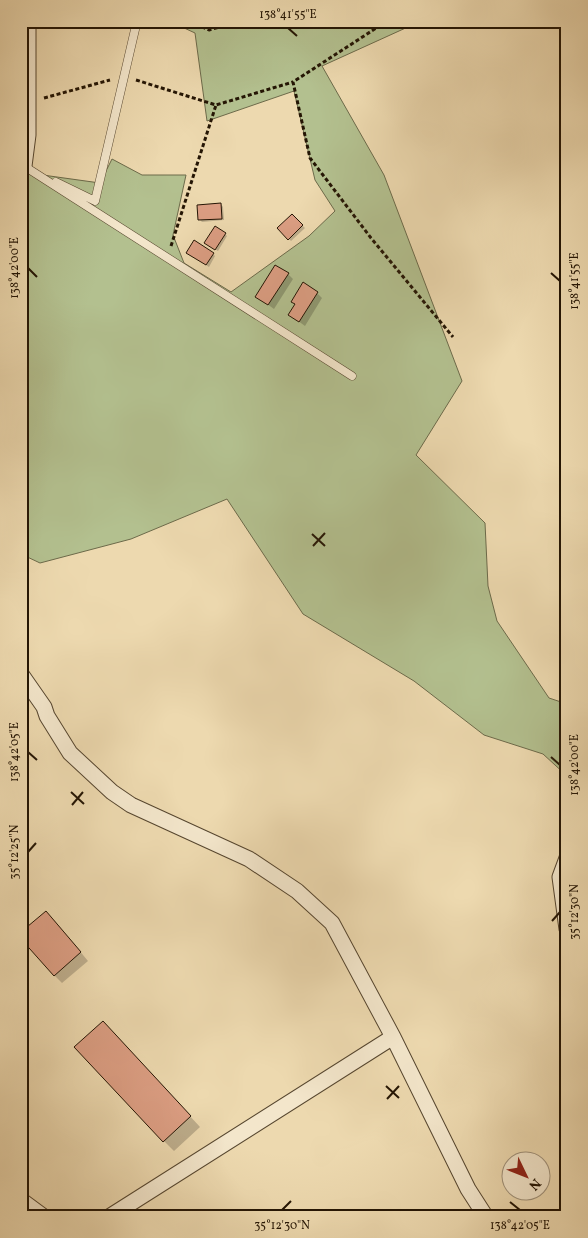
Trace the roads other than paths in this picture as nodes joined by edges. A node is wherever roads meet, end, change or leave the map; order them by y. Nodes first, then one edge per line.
1 (28, 21) edge
2 (137, 21) edge
3 (23, 167) edge
4 (352, 376) dead end
5 (21, 674) edge
6 (567, 858) edge
7 (567, 929) edge
8 (393, 1037) junction
9 (21, 1200) edge
10 (44, 1217) edge
11 (109, 1217) edge
12 (486, 1217) edge

1 - 3 street
2 - 3 lane
3 - 4 lane
5 - 8 street
6 - 7 street
8 - 11 street
8 - 12 street
9 - 10 street

